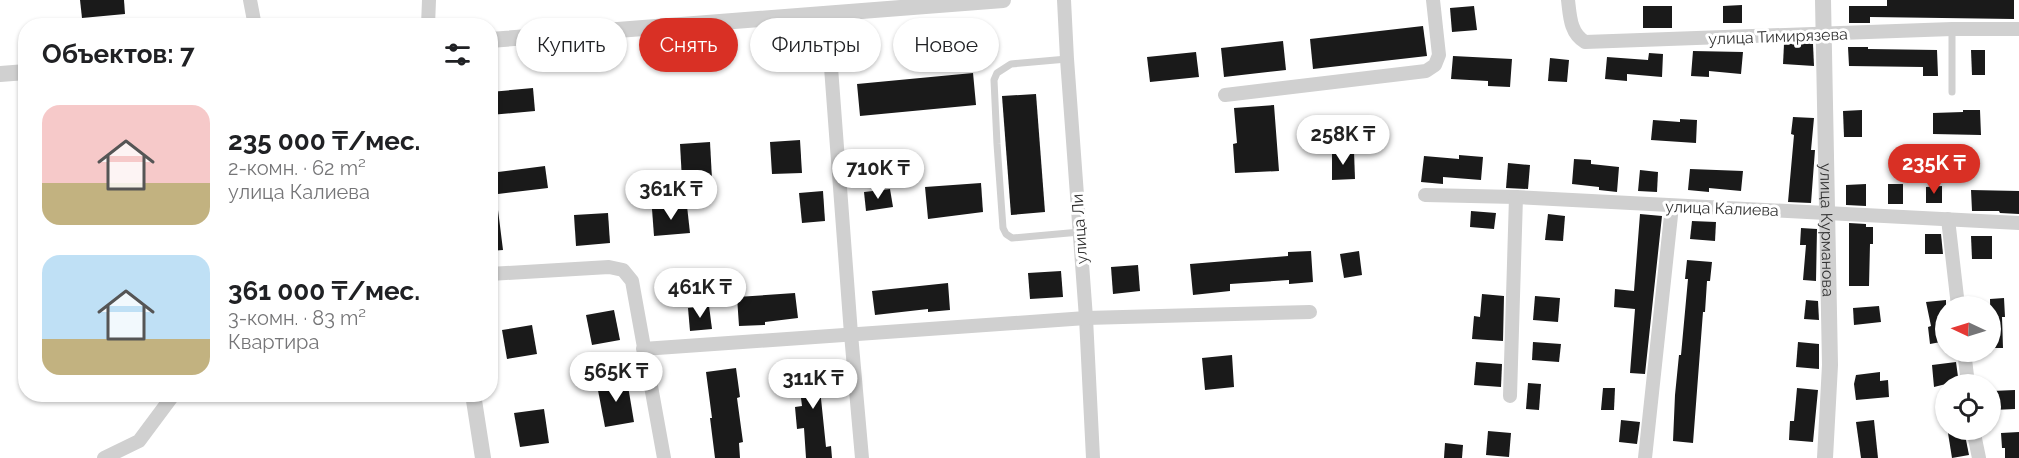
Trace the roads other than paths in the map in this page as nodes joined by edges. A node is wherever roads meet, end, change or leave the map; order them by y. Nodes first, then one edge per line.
1 (250, 0) edge
2 (429, 0) edge
3 (1003, 0) edge
4 (1064, 0) edge
5 (1433, 0) edge
6 (1568, 0) edge
7 (1823, 0) edge
8 (828, 14) junction
9 (253, 18) edge
10 (428, 18) edge
11 (1952, 29) junction
12 (2019, 29) edge
13 (1824, 34) junction
14 (498, 39) edge
15 (1067, 59) junction
16 (18, 73) edge
17 (0, 74) edge
18 (1952, 92) dead end
19 (1225, 95) dead end
20 (1425, 195) dead end
21 (1516, 197) junction
22 (1672, 206) junction
23 (1827, 212) junction
24 (1948, 219) junction
25 (2019, 223) edge
26 (1080, 232) junction
27 (498, 274) edge
28 (1957, 296) edge
29 (1310, 312) dead end
30 (1086, 318) junction
31 (851, 334) junction
32 (643, 349) junction
33 (1510, 396) dead end
34 (168, 402) edge
35 (474, 402) edge
36 (1975, 440) edge
37 (104, 458) edge
38 (483, 458) edge
39 (664, 458) edge
40 (862, 458) edge
41 (1093, 458) edge
42 (1645, 458) edge
43 (1825, 458) edge
44 (1979, 458) edge

1 - 9 street
2 - 10 street
3 - 8 street
4 - 15 street, улица Ли
5 - 19 street
6 - 13 street, улица Тимирязева
7 - 13 street, улица Курманова
8 - 14 street
8 - 31 street
11 - 12 street, улица Тимирязева
11 - 13 street, улица Тимирязева
11 - 18 lane
13 - 23 street, улица Курманова
15 - 26 street, улица Ли
15 - 26 lane
16 - 17 street
20 - 21 street, улица Калиева
21 - 22 street, улица Калиева
21 - 33 street
22 - 23 street, улица Калиева
22 - 42 street
23 - 24 street, улица Калиева
23 - 43 street, улица Курманова
24 - 25 street, улица Калиева
24 - 28 street
26 - 30 street, улица Ли
27 - 32 street
29 - 30 street
30 - 31 street
30 - 41 street, улица Ли
31 - 32 street
31 - 40 street
32 - 39 street
34 - 37 street
35 - 38 street
36 - 44 street

